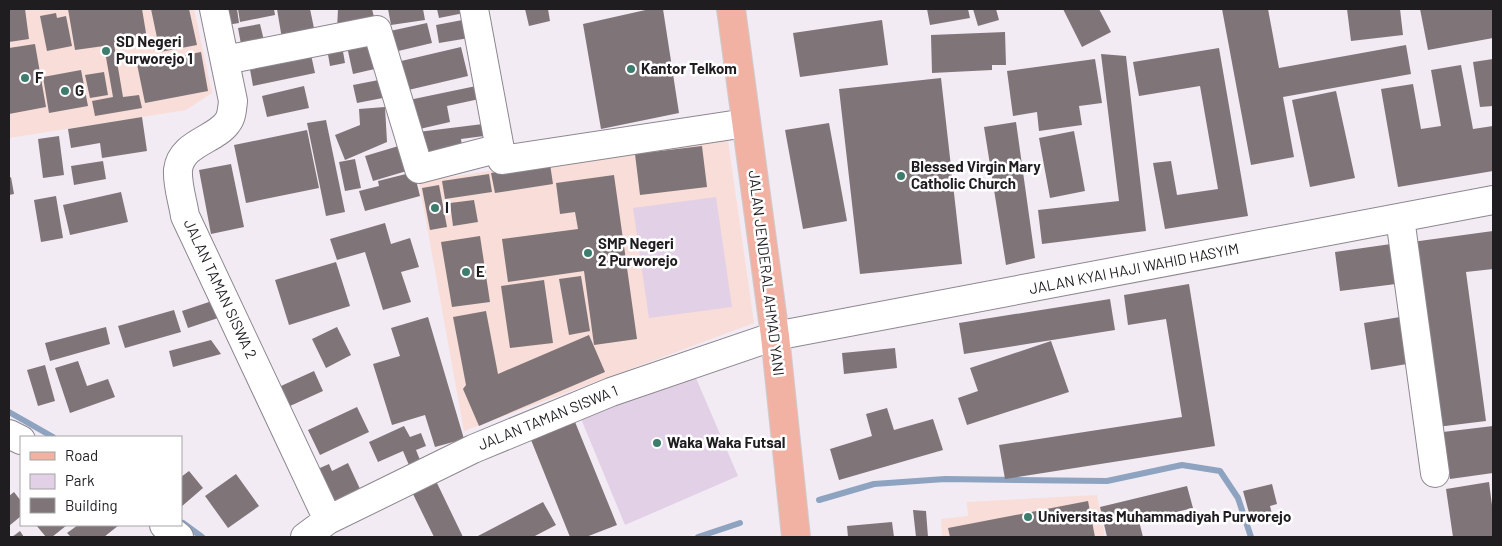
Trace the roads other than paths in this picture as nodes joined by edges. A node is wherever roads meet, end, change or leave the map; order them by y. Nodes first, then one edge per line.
1 (214, 9) edge
2 (474, 9) edge
3 (731, 9) edge
4 (225, 60) junction
5 (746, 123) junction
6 (500, 148) junction
7 (1493, 200) edge
8 (1400, 218) junction
9 (775, 336) junction
10 (1435, 473) dead end
11 (328, 520) junction
12 (165, 526) edge
13 (179, 537) edge
14 (305, 537) edge
15 (796, 537) edge

1 - 4 street, JALAN TAMAN SISWA 2
2 - 6 street
3 - 5 main road, JALAN JENDERAL AHMAD YANI
4 - 6 street
4 - 11 street, JALAN TAMAN SISWA 2
5 - 6 street
5 - 9 main road, JALAN JENDERAL AHMAD YANI
7 - 8 street, JALAN KYAI HAJI WAHID HASYIM
8 - 9 street, JALAN KYAI HAJI WAHID HASYIM
8 - 10 street
9 - 11 street, JALAN TAMAN SISWA 1
9 - 15 main road, JALAN JENDERAL AHMAD YANI
11 - 14 street, JALAN TAMAN SISWA 1
12 - 13 street

